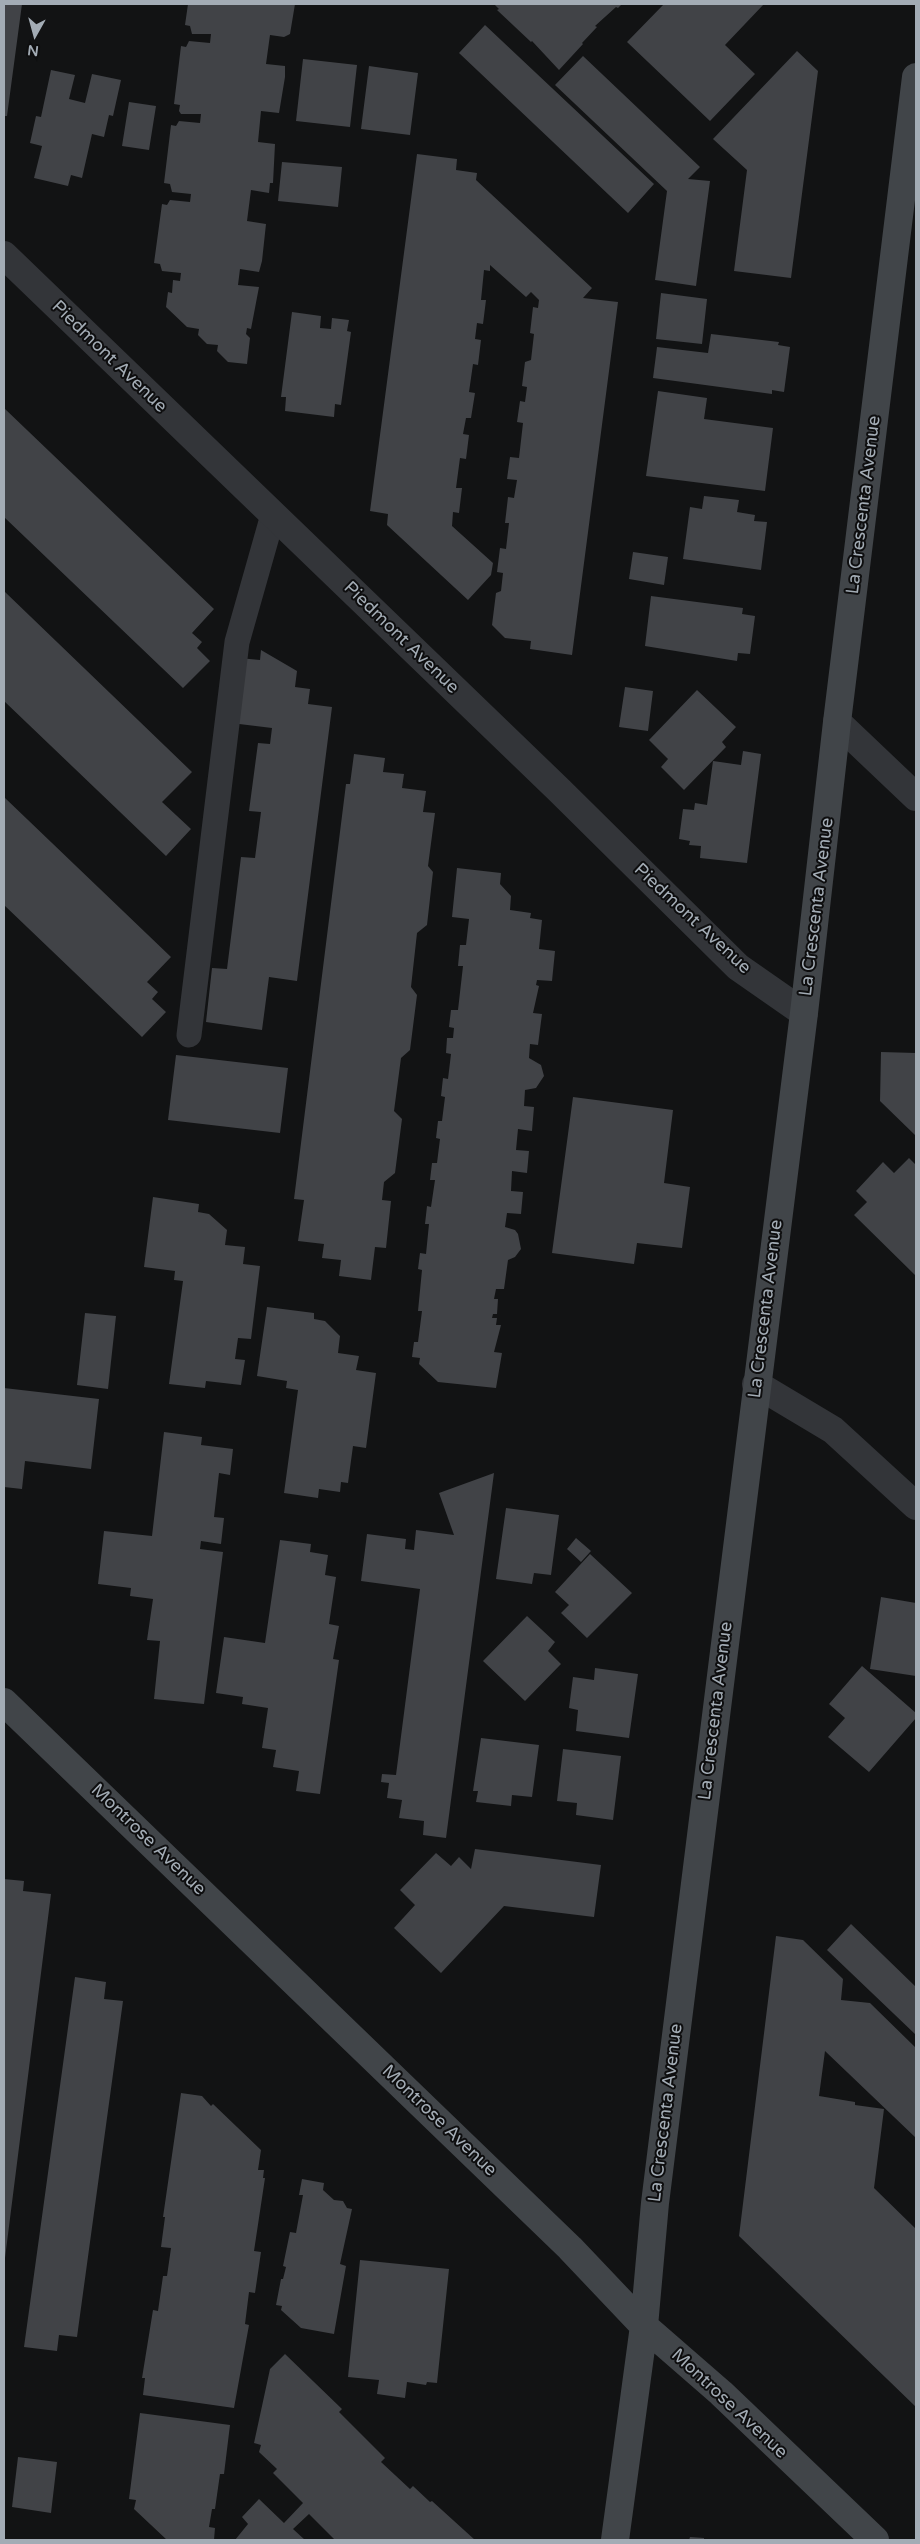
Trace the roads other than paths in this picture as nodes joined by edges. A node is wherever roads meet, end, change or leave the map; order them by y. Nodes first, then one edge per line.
1 (916, 77) edge
2 (4, 256) edge
3 (273, 515) junction
4 (837, 722) junction
5 (916, 796) edge
6 (804, 1012) junction
7 (189, 1035) dead end
8 (756, 1384) junction
9 (916, 1506) edge
10 (4, 1702) edge
11 (644, 2326) junction
12 (615, 2540) edge
13 (875, 2540) edge

1 - 4 main road, La Crescenta Avenue
2 - 3 street, Piedmont Avenue
3 - 6 street, Piedmont Avenue
3 - 7 lane
4 - 5 street
4 - 6 main road, La Crescenta Avenue
6 - 8 main road, La Crescenta Avenue
8 - 9 street
8 - 11 main road, La Crescenta Avenue
10 - 11 main road, Montrose Avenue
11 - 12 main road, La Crescenta Avenue
11 - 13 main road, Montrose Avenue

